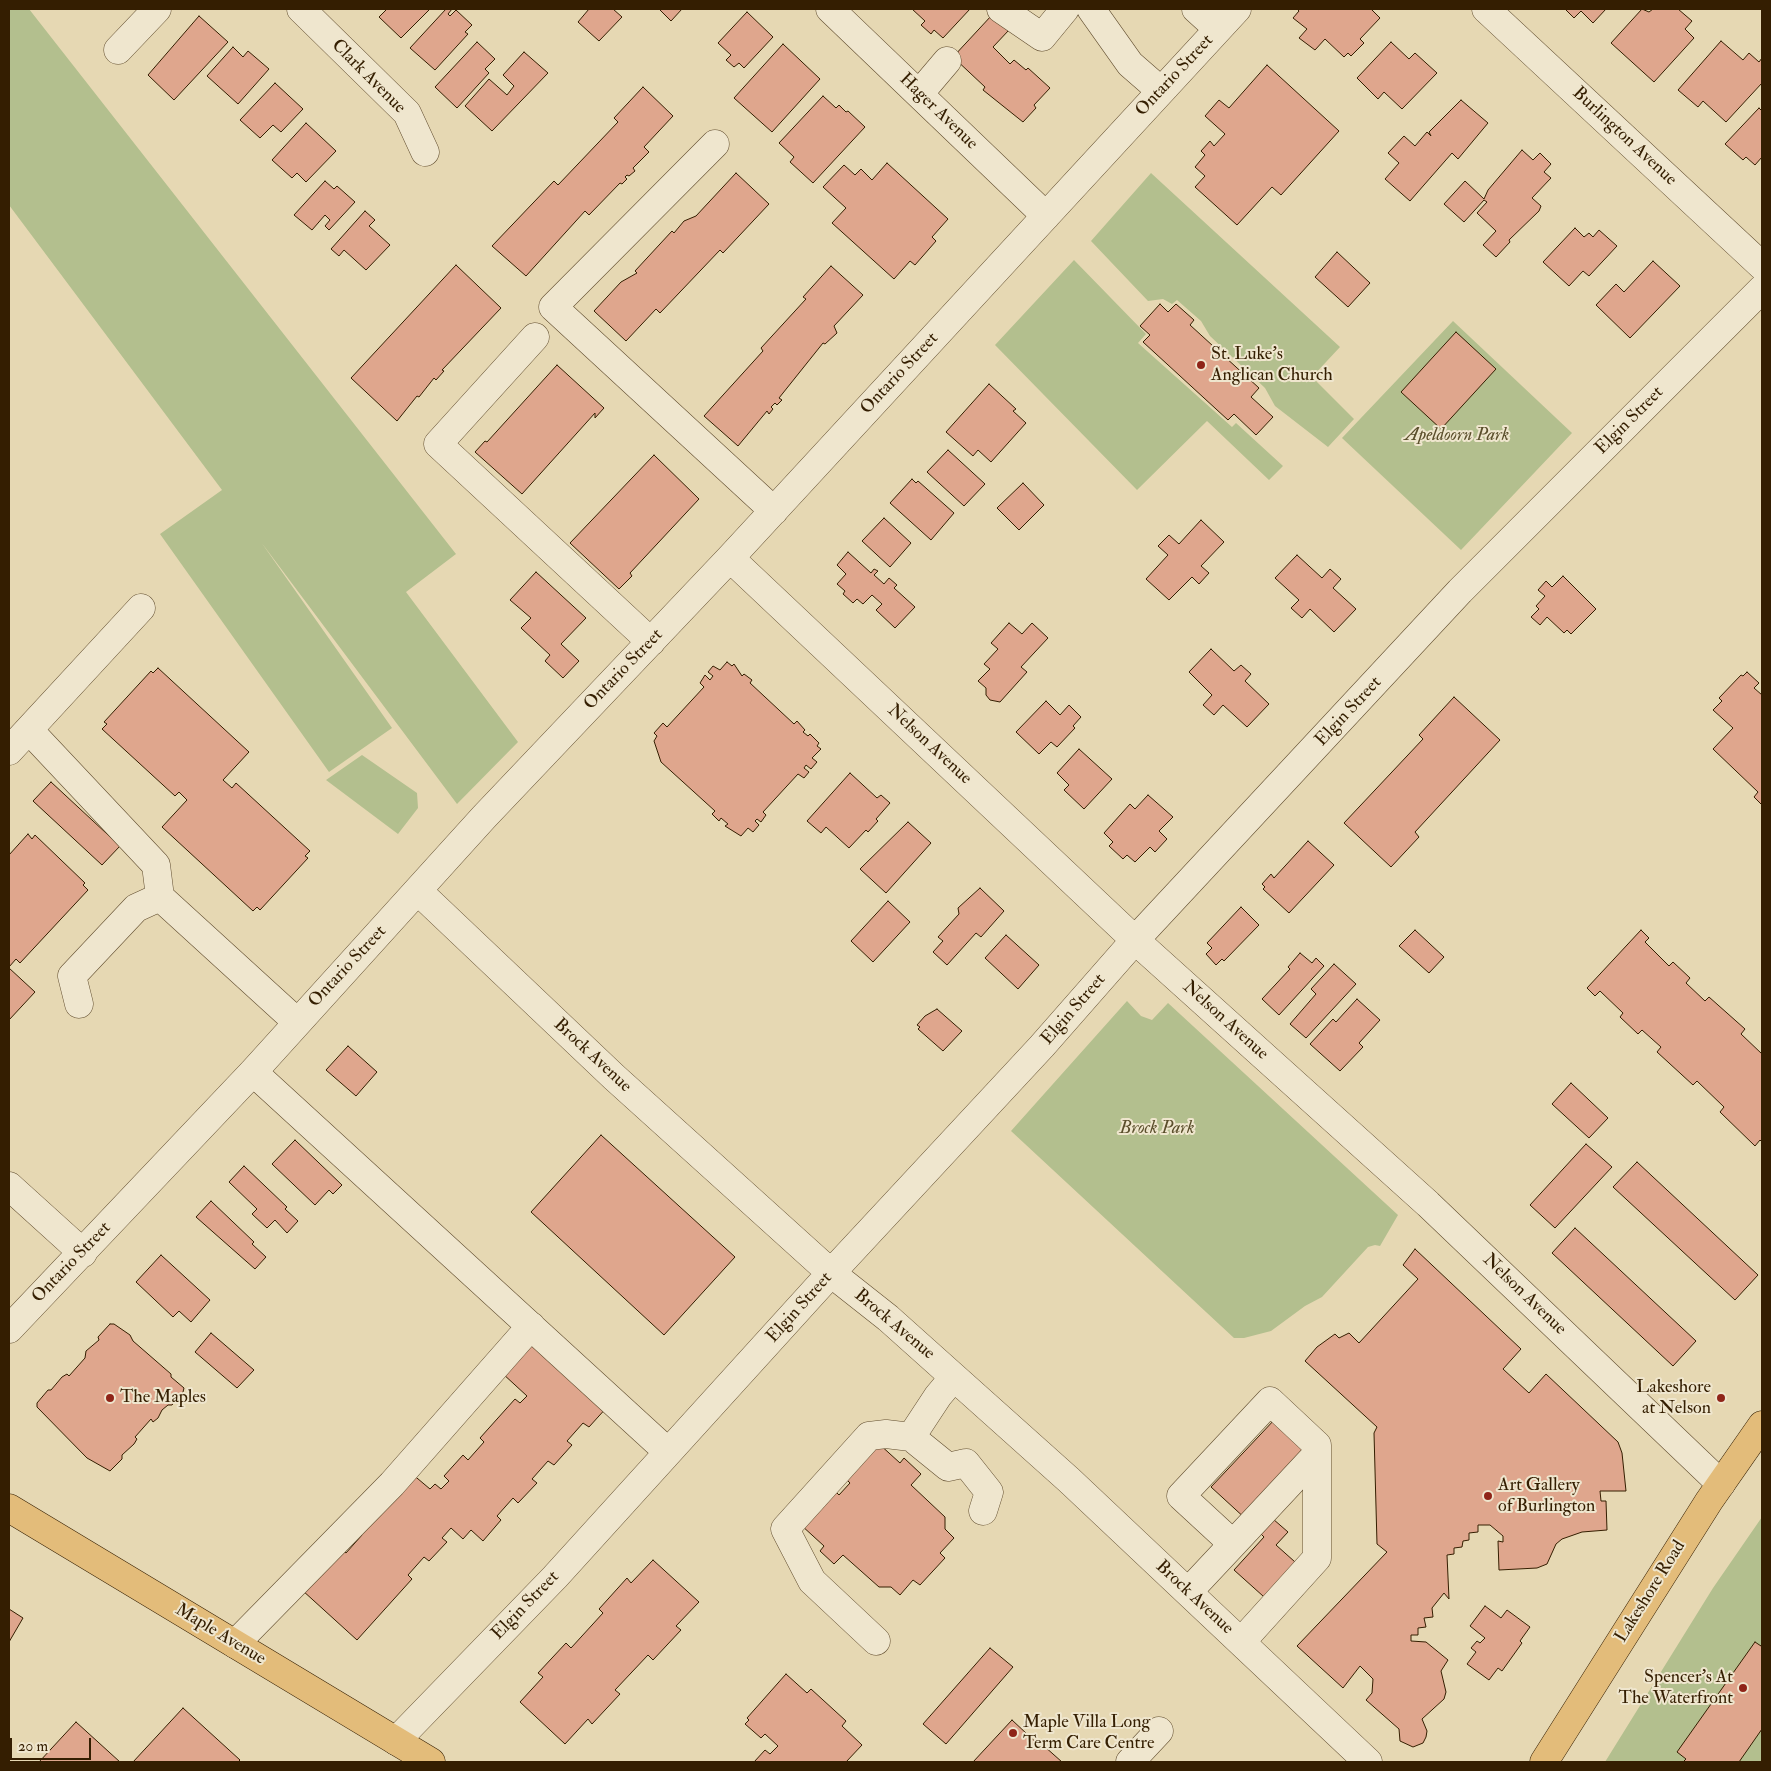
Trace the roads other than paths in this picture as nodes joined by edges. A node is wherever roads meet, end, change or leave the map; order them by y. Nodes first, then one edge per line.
1 (157, 9) edge
2 (301, 9) edge
3 (830, 9) edge
4 (1002, 9) edge
5 (1065, 9) edge
6 (1091, 9) edge
7 (1196, 9) edge
8 (1237, 9) edge
9 (1486, 9) edge
10 (1218, 30) junction
11 (118, 50) dead end
12 (947, 61) dead end
13 (1161, 92) junction
14 (919, 94) junction
15 (715, 144) dead end
16 (425, 152) dead end
17 (1046, 216) junction
18 (1762, 266) edge
19 (1762, 288) edge
20 (535, 337) dead end
21 (774, 511) junction
22 (730, 558) junction
23 (141, 608) dead end
24 (651, 642) junction
25 (28, 730) junction
26 (9, 751) edge
27 (418, 891) junction
28 (160, 897) junction
29 (1135, 940) junction
30 (79, 1004) dead end
31 (298, 1022) junction
32 (252, 1072) junction
33 (9, 1186) edge
34 (83, 1253) junction
35 (831, 1273) junction
36 (531, 1326) junction
37 (9, 1330) edge
38 (954, 1377) junction
39 (1762, 1425) edge
40 (911, 1437) junction
41 (668, 1452) junction
42 (1317, 1454) junction
43 (1721, 1484) junction
44 (9, 1508) edge
45 (983, 1512) dead end
46 (1232, 1544) junction
47 (1188, 1592) junction
48 (876, 1641) dead end
49 (1241, 1642) junction
50 (235, 1644) junction
51 (1159, 1731) dead end
52 (396, 1741) junction
53 (430, 1762) edge
54 (1130, 1762) edge
55 (1368, 1762) edge
56 (1544, 1762) edge

1 - 11 street
2 - 16 street, Clark Avenue
3 - 14 street, Hager Avenue
4 - 5 street
6 - 13 street
7 - 10 street
8 - 10 street, Ontario Street
9 - 18 street, Burlington Avenue
10 - 13 street, Ontario Street
12 - 14 street
13 - 17 street, Ontario Street
14 - 17 street, Hager Avenue
15 - 21 street
17 - 21 street, Ontario Street
19 - 29 street, Elgin Street
20 - 24 street
21 - 22 street, Ontario Street
22 - 24 street, Ontario Street
22 - 29 street, Nelson Avenue
23 - 25 street
24 - 27 street, Ontario Street
25 - 26 street
25 - 28 street
27 - 31 street, Ontario Street
27 - 35 street, Brock Avenue
28 - 30 street
28 - 31 street
29 - 35 street, Elgin Street
29 - 43 street, Nelson Avenue
31 - 32 street, Ontario Street
32 - 34 street, Ontario Street
32 - 36 street
33 - 34 street
34 - 37 street, Ontario Street
35 - 38 street, Brock Avenue
35 - 41 street, Elgin Street
36 - 41 street
36 - 50 street
38 - 40 street
38 - 47 street, Brock Avenue
39 - 43 main road, Lakeshore Road
40 - 45 street
40 - 48 street
41 - 52 street, Elgin Street
42 - 46 street
42 - 46 street
42 - 49 street
43 - 56 main road, Lakeshore Road
44 - 50 main road, Maple Avenue
46 - 47 street
47 - 49 street, Brock Avenue
49 - 55 street, Brock Avenue
50 - 52 main road, Maple Avenue
51 - 54 street
52 - 53 main road, Maple Avenue

